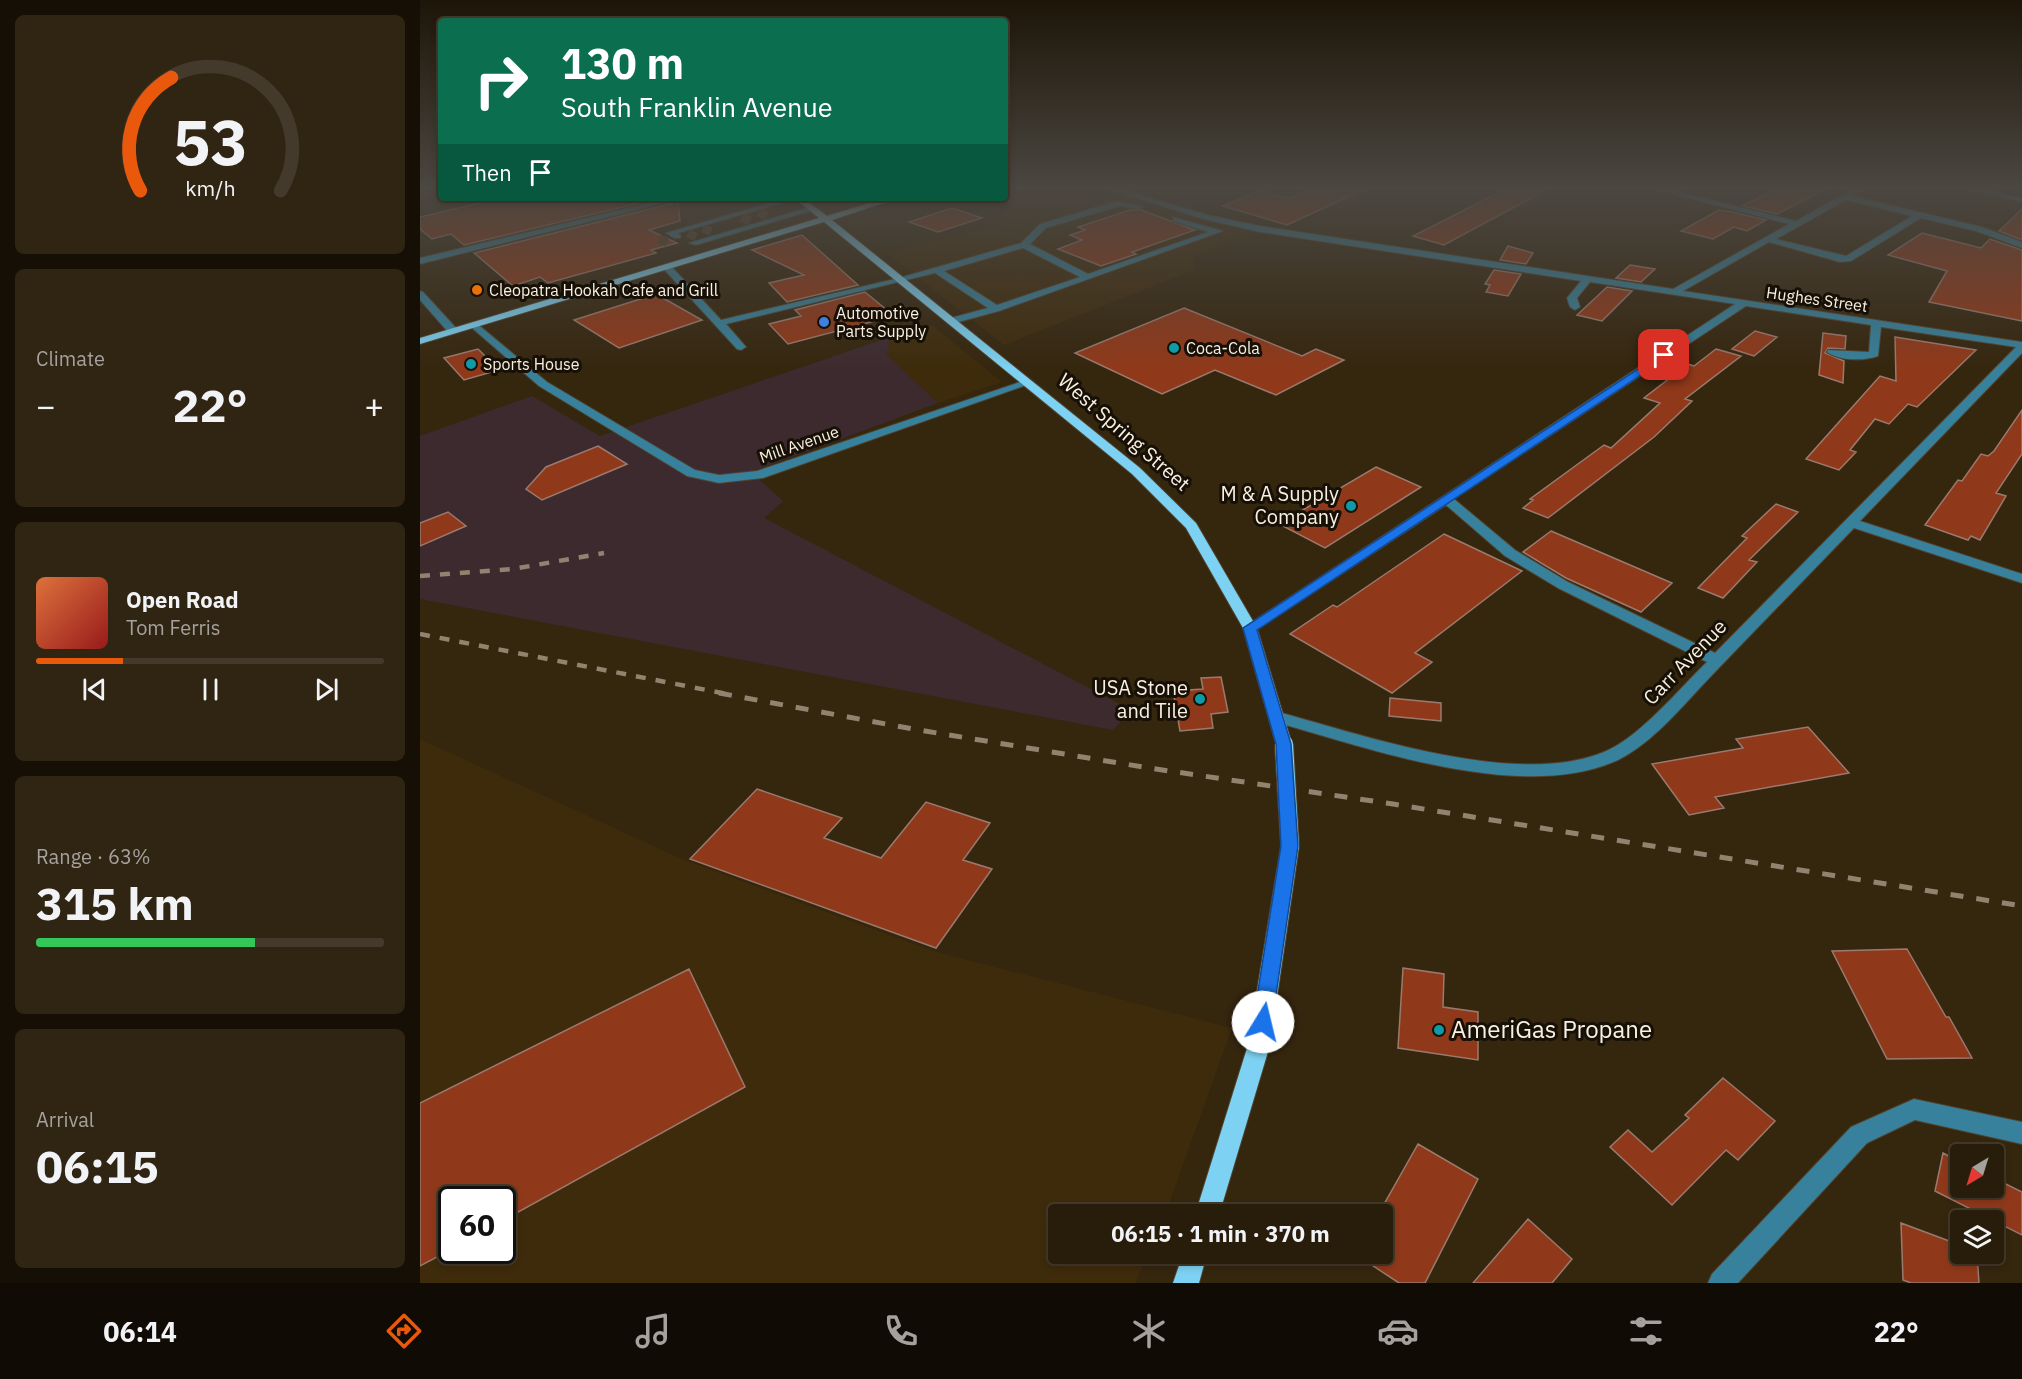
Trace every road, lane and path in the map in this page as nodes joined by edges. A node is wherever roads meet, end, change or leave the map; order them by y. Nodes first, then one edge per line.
1 (466, 250) edge
2 (707, 250) tunnel mouth
3 (724, 250) edge
4 (864, 250) edge
5 (1007, 250) edge
6 (1034, 250) edge
7 (1165, 250) edge
8 (1401, 250) edge
9 (1748, 250) edge
10 (1807, 250) edge
11 (1863, 250) edge
12 (714, 253) junction
13 (420, 261) edge
14 (667, 267) junction
15 (937, 270) junction
16 (1088, 277) junction
17 (1587, 279) junction
18 (901, 280) junction
19 (1674, 292) junction
20 (420, 294) edge
21 (1744, 303) junction
22 (1575, 307) dead end
23 (996, 309) junction
24 (951, 321) junction
25 (719, 323) junction
26 (1876, 323) junction
27 (475, 325) junction
28 (453, 331) junction
29 (420, 341) edge
30 (2022, 346) edge
31 (741, 347) dead end
32 (1832, 352) dead end
33 (1027, 383) junction
34 (1446, 499) junction
35 (1850, 522) junction
36 (2022, 579) edge
37 (1250, 628) junction
38 (1716, 660) junction
39 (1278, 717) junction
40 (2022, 1133) edge
41 (1210, 1204) edge
42 (1192, 1264) edge
43 (1186, 1283) edge
44 (1721, 1283) edge

1 - 13 street
2 - 12 street
3 - 12 main road
4 - 18 main road, West Spring Street
5 - 15 street
6 - 16 street
7 - 16 street
8 - 17 street, Hughes Street
9 - 19 street
10 - 11 street
12 - 14 main road
14 - 25 street
14 - 27 main road
15 - 18 street
15 - 23 street
16 - 23 street
17 - 19 street, Hughes Street
17 - 22 street
18 - 24 main road, West Spring Street
18 - 25 street
19 - 21 street, Hughes Street
20 - 28 street
21 - 26 street, Hughes Street
21 - 34 street
23 - 24 street
24 - 33 main road, West Spring Street
25 - 31 street
26 - 30 street, Hughes Street
26 - 32 street
27 - 28 main road
27 - 33 street, Mill Avenue
28 - 29 main road
30 - 35 street, Carr Avenue
33 - 37 main road, West Spring Street
34 - 37 street
34 - 38 street
35 - 36 street
35 - 38 street, Carr Avenue
37 - 39 main road, West Spring Street
38 - 39 street, Carr Avenue
39 - 41 main road, West Spring Street, bridge
40 - 44 street
42 - 43 main road

